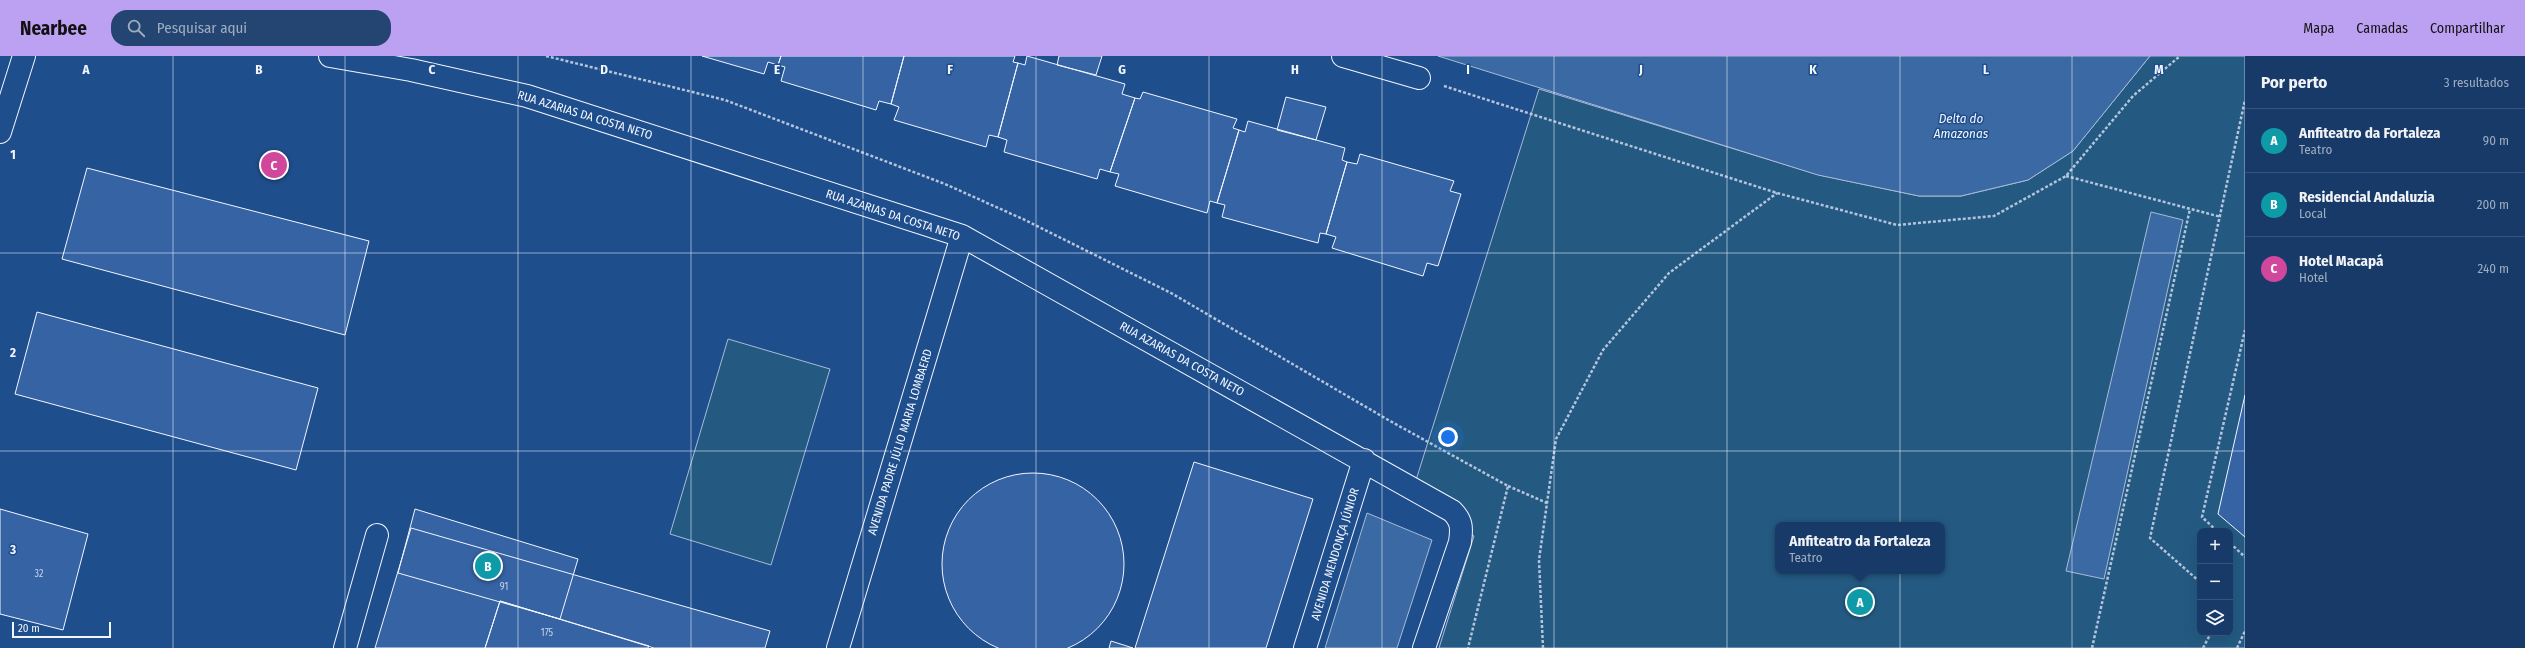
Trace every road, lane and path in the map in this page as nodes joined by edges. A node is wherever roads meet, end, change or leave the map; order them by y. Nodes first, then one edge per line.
1 (24, 56) edge
2 (330, 56) edge
3 (1343, 56) edge
4 (2180, 56) edge
5 (414, 63) edge
6 (1419, 78) joint
7 (2245, 100) edge
8 (0, 132) edge
9 (2066, 176) junction
10 (1777, 192) junction
11 (2190, 209) junction
12 (2221, 217) junction
13 (962, 236) junction
14 (2245, 330) edge
15 (1364, 460) junction
16 (1508, 486) dead end
17 (1547, 503) junction
18 (2214, 528) edge
19 (377, 535) dead end
20 (2233, 546) edge
21 (2245, 557) edge
22 (2197, 579) edge
23 (2245, 631) edge
24 (2209, 636) edge
25 (345, 648) edge
26 (838, 648) edge
27 (1305, 648) edge
28 (1424, 648) edge
29 (1543, 648) edge
30 (2092, 648) edge
31 (2203, 648) edge
32 (2236, 648) edge

1 - 8 street
2 - 5 street, RUA AZARIAS DA COSTA NETO
3 - 6 street
4 - 9 path
5 - 13 street, RUA AZARIAS DA COSTA NETO
6 - 10 path
7 - 12 path
9 - 10 path
9 - 11 path
10 - 17 path
11 - 12 path
11 - 30 path
12 - 22 path
13 - 15 street, RUA AZARIAS DA COSTA NETO
13 - 26 street, AVENIDA PADRE JÚLIO MARIA LOMBAERD
14 - 18 path
15 - 27 street, AVENIDA MENDONÇA JÚNIOR
15 - 28 street, RUA AZARIAS DA COSTA NETO
16 - 17 path
17 - 29 path
19 - 25 street
20 - 21 path
23 - 32 path
24 - 31 path

